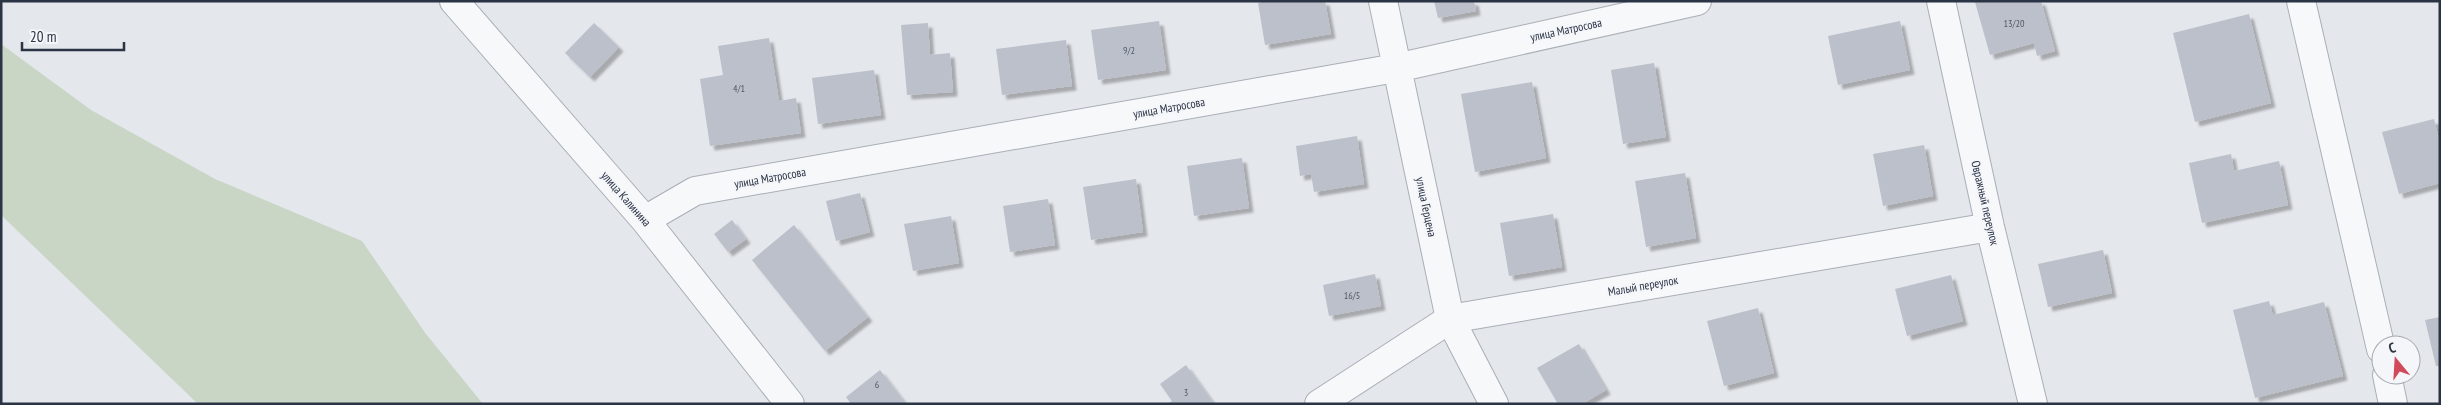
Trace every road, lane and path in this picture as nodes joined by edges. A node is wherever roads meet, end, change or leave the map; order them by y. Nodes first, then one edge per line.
1 (454, 1) edge
2 (1383, 1) edge
3 (1697, 1) edge
4 (1941, 1) edge
5 (2301, 1) edge
6 (1396, 68) junction
7 (645, 220) junction
8 (1990, 227) junction
9 (1450, 319) junction
10 (2378, 335) edge
11 (2389, 385) edge
12 (790, 404) edge
13 (1319, 404) edge
14 (1494, 404) edge
15 (2033, 404) edge
16 (2394, 404) edge

1 - 7 street, улица Калинина
2 - 6 street, улица Герцена
3 - 6 street, улица Матросова
4 - 8 street, Овражный переулок
5 - 10 street
6 - 7 street, улица Матросова
6 - 9 street, улица Герцена
7 - 12 street, улица Калинина
8 - 9 street, Малый переулок
8 - 15 street, Овражный переулок
9 - 13 street, Малый переулок
9 - 14 street, улица Герцена
11 - 16 street

